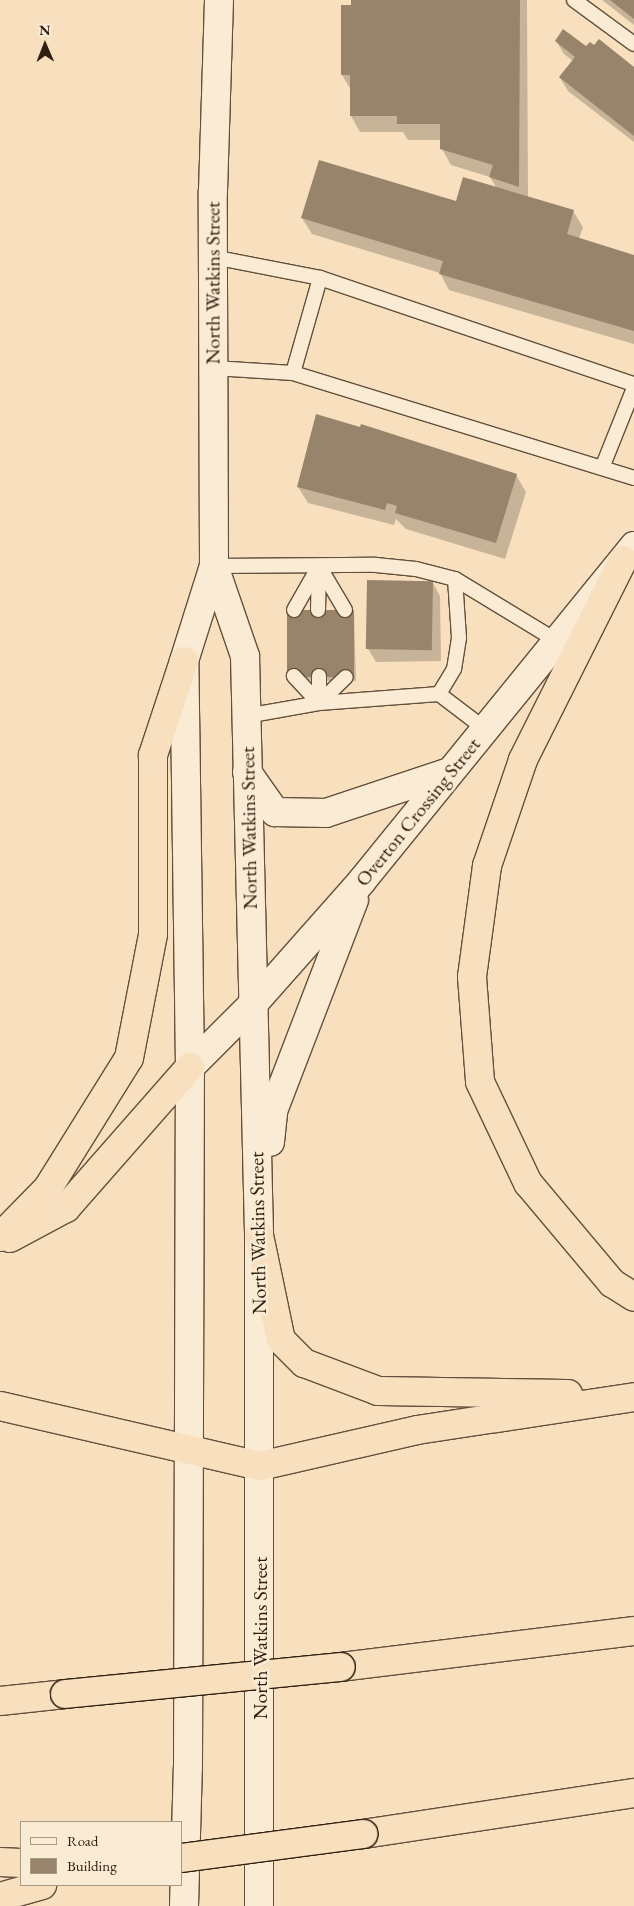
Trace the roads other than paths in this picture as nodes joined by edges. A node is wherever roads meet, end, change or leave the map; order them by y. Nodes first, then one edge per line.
1 (219, 0) edge
2 (574, 0) edge
3 (634, 44) edge
4 (213, 257) junction
5 (320, 278) junction
6 (214, 368) junction
7 (293, 373) junction
8 (634, 384) edge
9 (634, 388) edge
10 (602, 468) junction
11 (634, 478) edge
12 (628, 553) edge
13 (214, 566) junction
14 (319, 566) junction
15 (455, 580) junction
16 (294, 610) dead end
17 (318, 610) dead end
18 (345, 610) dead end
19 (557, 641) junction
20 (184, 661) junction
21 (294, 676) dead end
22 (320, 676) dead end
23 (346, 677) dead end
24 (439, 694) junction
25 (319, 703) junction
26 (246, 716) junction
27 (485, 728) junction
28 (247, 772) junction
29 (449, 772) junction
30 (361, 882) junction
31 (254, 1004) junction
32 (190, 1067) junction
33 (259, 1235) junction
34 (0, 1236) edge
35 (0, 1243) edge
36 (634, 1297) edge
37 (634, 1396) edge
38 (0, 1406) edge
39 (190, 1450) junction
40 (260, 1466) junction
41 (634, 1631) edge
42 (65, 1694) junction
43 (0, 1695) edge
44 (0, 1701) edge
45 (634, 1793) edge
46 (182, 1858) edge
47 (0, 1862) edge
48 (20, 1863) edge
49 (39, 1886) edge
50 (4, 1897) edge
51 (184, 1906) edge
52 (260, 1906) edge

1 - 4 main road, North Watkins Street
2 - 3 lane
4 - 5 lane
4 - 6 main road, North Watkins Street
5 - 7 lane
5 - 8 lane
6 - 7 lane
6 - 13 main road, North Watkins Street
7 - 10 lane
9 - 10 lane
10 - 11 lane
12 - 19 main road, Overton Crossing Street
12 - 36 highway
13 - 14 lane
13 - 20 main road, North Watkins Street
13 - 26 main road, North Watkins Street
14 - 15 lane
14 - 16 lane
14 - 17 lane
14 - 18 lane
15 - 19 lane
15 - 24 lane
19 - 27 main road, Overton Crossing Street
20 - 32 main road, North Watkins Street
20 - 34 highway
21 - 25 lane
22 - 25 lane
23 - 25 lane
24 - 25 lane
24 - 27 lane
25 - 26 lane
26 - 28 main road, North Watkins Street
27 - 29 main road, Overton Crossing Street
28 - 29 main road
28 - 31 main road, North Watkins Street
29 - 30 main road, Overton Crossing Street
30 - 31 main road, Overton Crossing Street
30 - 33 main road
31 - 32 main road, Overton Crossing Street
31 - 33 main road, North Watkins Street
32 - 35 highway
32 - 39 main road, North Watkins Street
33 - 37 highway
33 - 40 main road, North Watkins Street
37 - 40 highway
38 - 39 highway
39 - 40 highway
39 - 51 main road, North Watkins Street
40 - 52 main road, North Watkins Street
41 - 42 highway, bridge
42 - 43 highway
42 - 44 highway
45 - 46 highway, bridge
47 - 48 highway
49 - 50 highway

